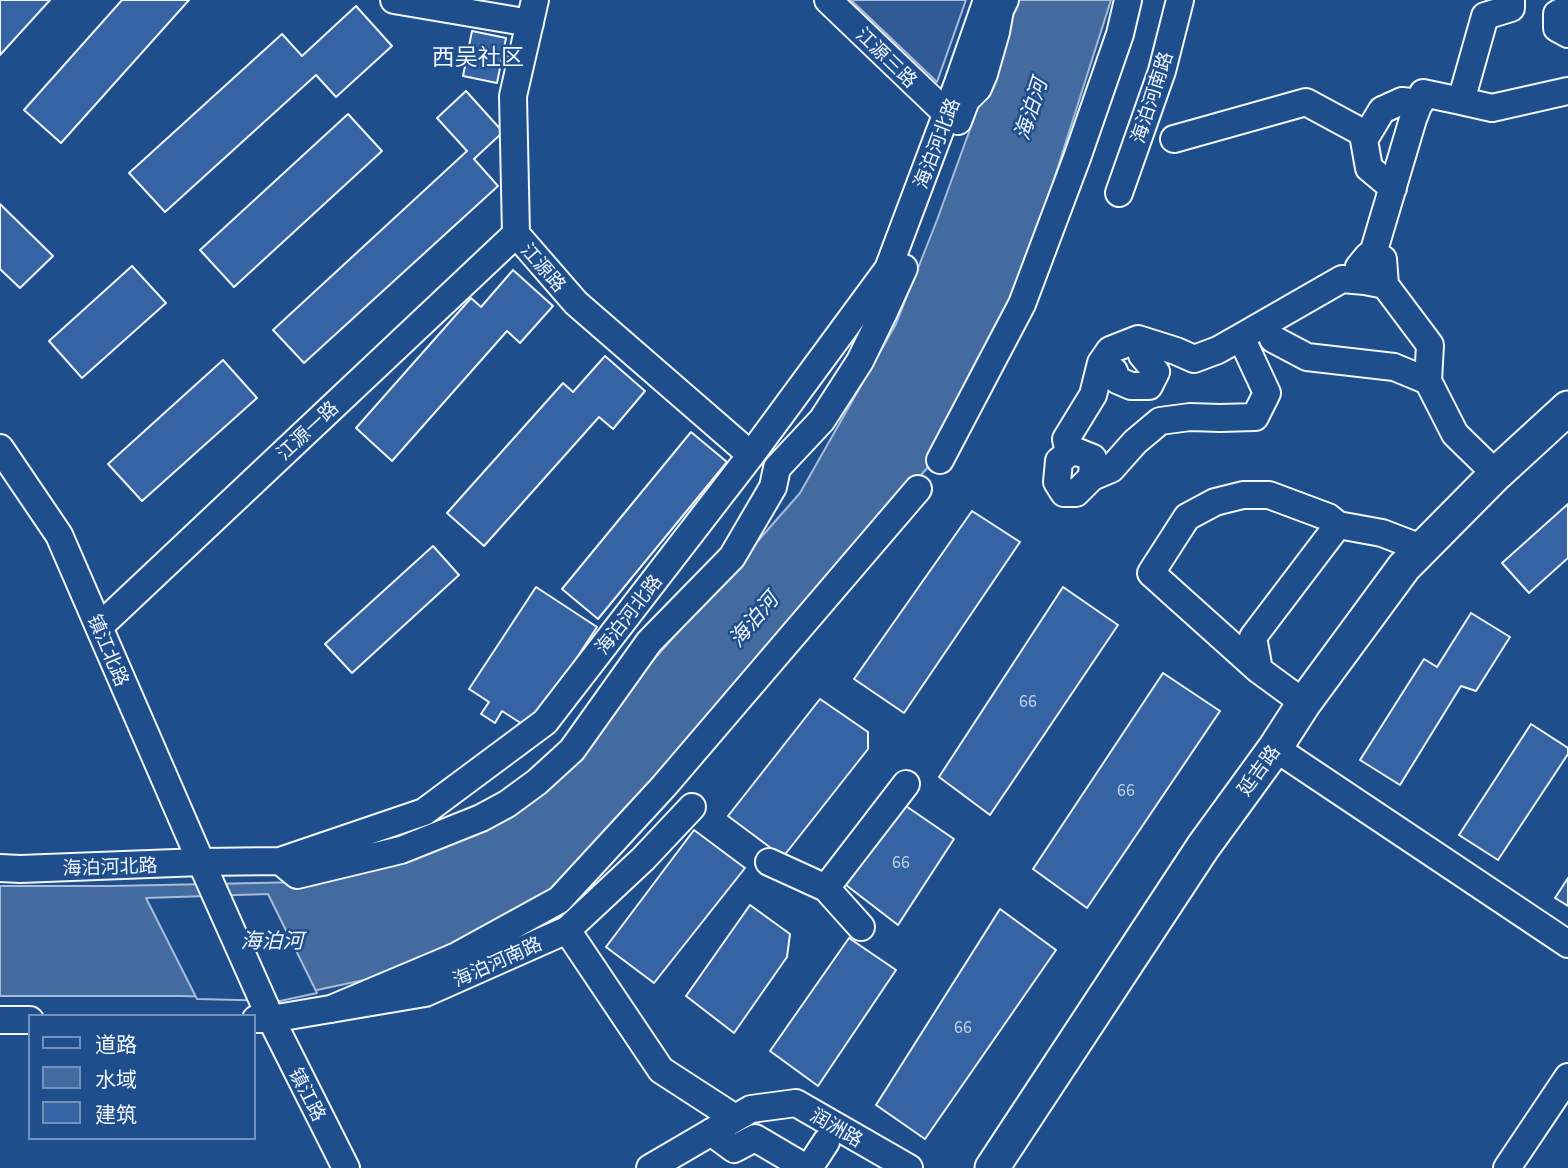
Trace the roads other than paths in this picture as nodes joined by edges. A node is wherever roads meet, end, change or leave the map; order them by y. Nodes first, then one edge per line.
1 (394, 0) edge
2 (828, 0) edge
3 (987, 0) edge
4 (1005, 0) edge
5 (1128, 0) edge
6 (1180, 0) edge
7 (1511, 0) edge
8 (1479, 8) edge
9 (1568, 8) edge
10 (533, 11) edge
11 (1568, 34) edge
12 (1568, 91) edge
13 (1461, 101) junction
14 (1420, 103) junction
15 (947, 114) junction
16 (1367, 135) junction
17 (1174, 139) dead end
18 (1393, 188) junction
19 (1119, 193) dead end
20 (516, 234) junction
21 (1374, 274) junction
22 (1241, 337) junction
23 (1273, 338) dead end
24 (1138, 339) junction
25 (1101, 363) junction
26 (1428, 381) junction
27 (1568, 408) edge
28 (0, 448) edge
29 (751, 455) junction
30 (940, 460) dead end
31 (1496, 474) junction
32 (918, 489) dead end
33 (1338, 525) junction
34 (1421, 548) junction
35 (99, 626) junction
36 (1259, 670) junction
37 (1304, 703) junction
38 (1275, 748) junction
39 (906, 784) dead end
40 (692, 807) dead end
41 (201, 862) junction
42 (279, 862) junction
43 (769, 862) dead end
44 (0, 868) edge
45 (826, 888) junction
46 (861, 927) dead end
47 (567, 930) junction
48 (1568, 944) edge
49 (331, 1009) junction
50 (262, 1019) edge
51 (0, 1020) edge
52 (28, 1020) edge
53 (1568, 1077) edge
54 (735, 1118) junction
55 (711, 1132) junction
56 (826, 1142) dead end
57 (346, 1168) edge
58 (650, 1168) edge
59 (808, 1168) edge
60 (909, 1168) edge
61 (992, 1168) edge
62 (1507, 1168) edge

1 - 10 street
2 - 15 street, 江源三路
3 - 15 street, 海泊河北路
4 - 42 street
5 - 30 street
6 - 19 street, 海泊河南路
7 - 8 street
8 - 13 street
9 - 11 street
10 - 20 street, 江源路
12 - 13 street
13 - 14 street
14 - 16 street
14 - 18 street
15 - 29 street, 海泊河北路
16 - 17 street
16 - 18 street
18 - 21 street
20 - 29 street, 江源路
20 - 35 street, 江源一路
21 - 22 street
21 - 26 street
22 - 24 street
22 - 25 street
23 - 26 street
24 - 25 street
24 - 25 street
26 - 31 street
27 - 31 main road, 延吉路
28 - 35 street, 镇江北路
29 - 42 street, 海泊河北路
31 - 34 main road, 延吉路
32 - 49 street
33 - 34 street
33 - 36 street
33 - 36 street
34 - 37 main road, 延吉路
35 - 41 street, 镇江北路
36 - 37 street
37 - 38 main road, 延吉路
38 - 48 street
38 - 61 main road, 延吉路
39 - 45 street
40 - 47 street, 海泊河南路
41 - 42 street, 海泊河北路
41 - 44 street, 海泊河北路
41 - 50 street, 镇江北路
43 - 45 street
45 - 46 street
47 - 49 street, 海泊河南路
47 - 54 street
49 - 50 street, 海泊河南路
50 - 57 street, 镇江路
51 - 52 street
53 - 62 street
54 - 55 street, 润洲路
54 - 60 street, 润洲路
55 - 58 street, 润洲路
55 - 59 street
56 - 59 street

